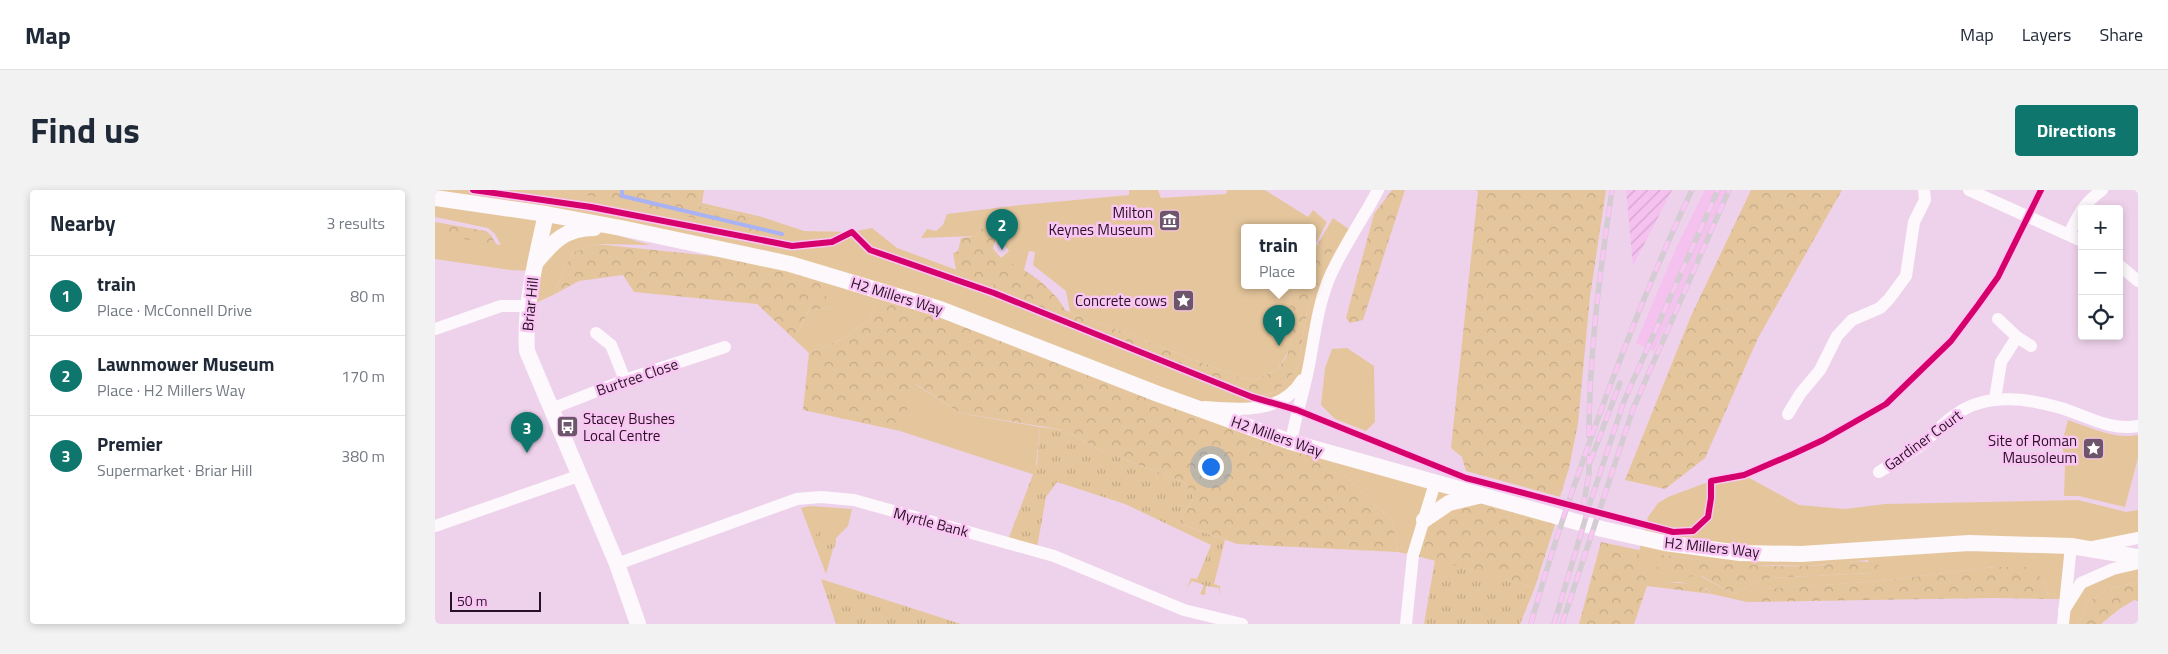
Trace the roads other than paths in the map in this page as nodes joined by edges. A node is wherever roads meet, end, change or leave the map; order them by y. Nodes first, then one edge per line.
1 (1378, 190) edge
2 (1924, 190) edge
3 (1969, 190) edge
4 (2102, 190) edge
5 (435, 198) edge
6 (546, 214) junction
7 (621, 228) junction
8 (2069, 234) junction
9 (2078, 239) edge
10 (535, 262) junction
11 (2123, 268) edge
12 (2138, 281) edge
13 (529, 306) junction
14 (1998, 319) dead end
15 (435, 329) edge
16 (596, 333) dead end
17 (2017, 337) junction
18 (2031, 346) dead end
19 (725, 347) dead end
20 (1308, 371) junction
21 (625, 380) junction
22 (1995, 399) junction
23 (1193, 406) junction
24 (551, 409) junction
25 (1788, 414) dead end
26 (2138, 426) edge
27 (1291, 442) junction
28 (1879, 472) dead end
29 (578, 476) junction
30 (1435, 483) junction
31 (1480, 496) junction
32 (1423, 520) junction
33 (435, 526) edge
34 (2138, 538) edge
35 (2078, 547) junction
36 (2138, 558) edge
37 (2138, 563) edge
38 (617, 564) junction
39 (2064, 610) junction
40 (638, 624) edge
41 (1243, 624) edge
42 (1407, 624) edge
43 (2063, 624) edge

1 - 20 street
2 - 25 street
3 - 8 street
4 - 8 street
5 - 6 street, H2 Millers Way
6 - 7 street, H2 Millers Way
6 - 10 street, Briar Hill
7 - 10 street
7 - 23 street, H2 Millers Way
8 - 9 street
10 - 13 street, Briar Hill
11 - 12 street
13 - 15 street
13 - 24 street, Briar Hill
14 - 17 street
16 - 21 street
17 - 18 street
17 - 22 street
19 - 21 street, Burtree Close
20 - 23 street
20 - 27 street
21 - 24 street, Burtree Close
22 - 26 street, Gardiner Court
22 - 28 street, Gardiner Court
23 - 27 street, H2 Millers Way
24 - 29 street, Briar Hill
27 - 30 street, H2 Millers Way
29 - 33 street
29 - 38 street, Briar Hill
30 - 31 street, H2 Millers Way
30 - 32 street
31 - 32 street
31 - 35 street, H2 Millers Way
32 - 42 street
34 - 35 street
35 - 36 street, H2 Millers Way
35 - 39 street
37 - 39 street
38 - 40 street, Briar Hill
38 - 41 street, Myrtle Bank
39 - 43 street

